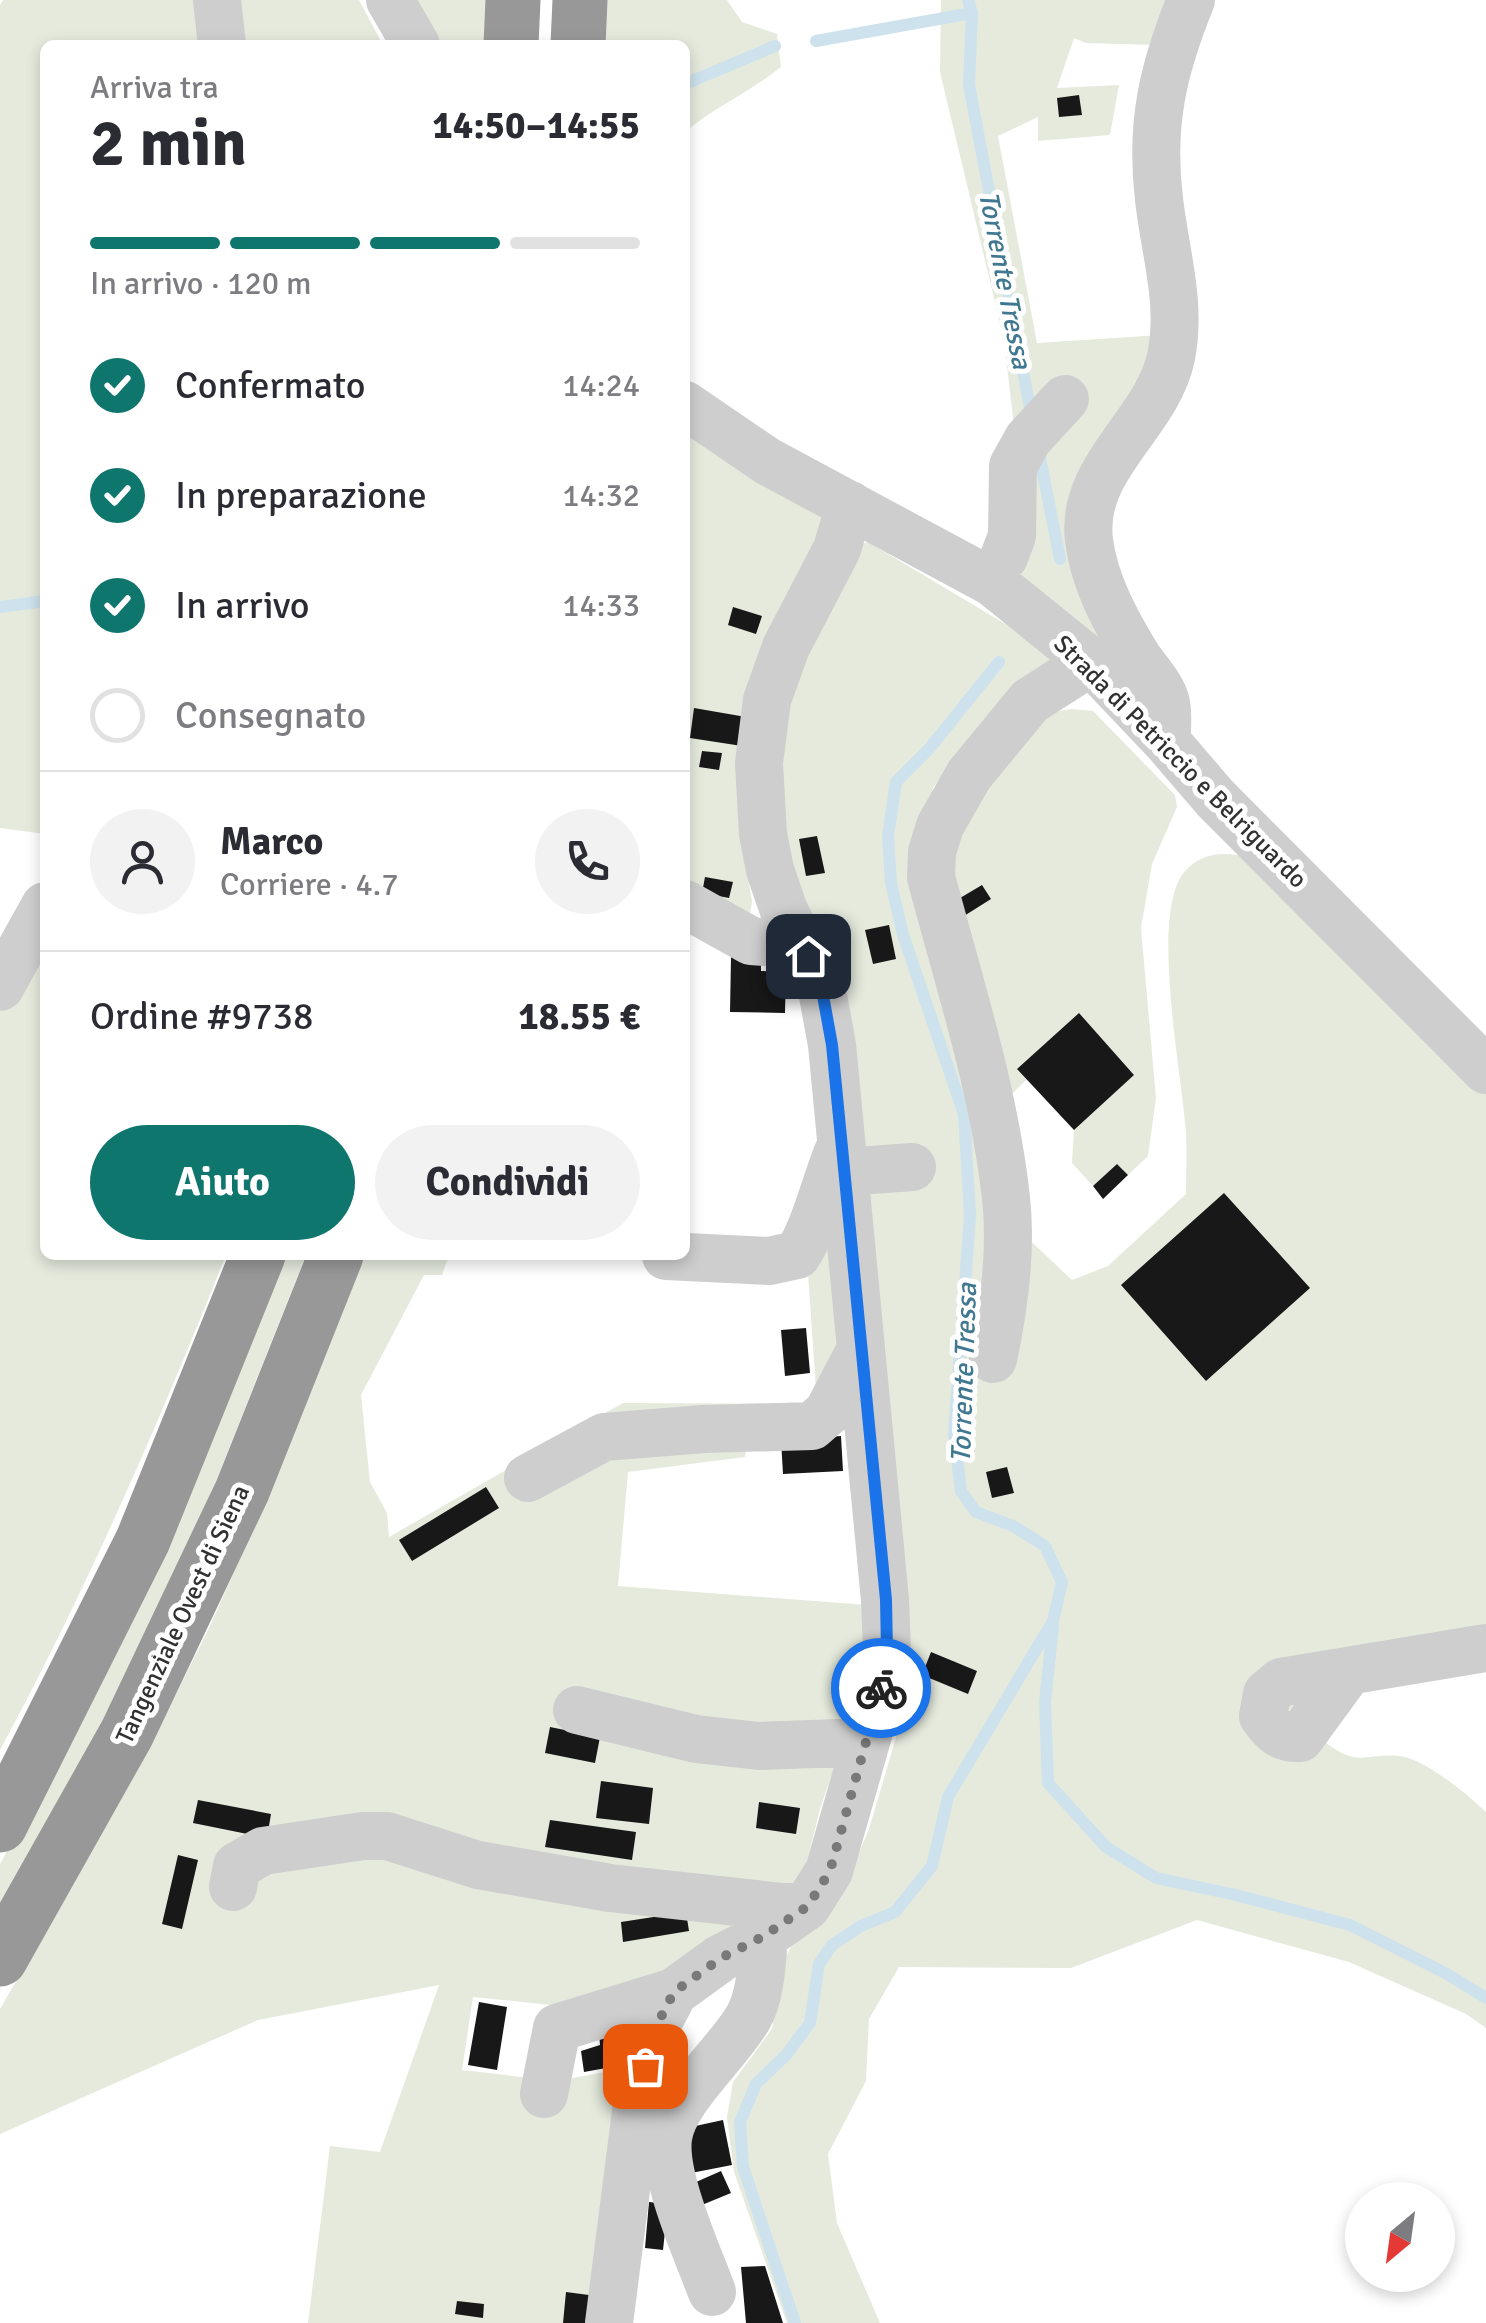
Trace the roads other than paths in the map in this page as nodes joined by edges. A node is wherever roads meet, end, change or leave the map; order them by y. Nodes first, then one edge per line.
1 (218, 0) edge
2 (390, 0) edge
3 (513, 0) edge
4 (580, 0) edge
5 (1191, 0) edge
6 (222, 40) edge
7 (413, 40) edge
8 (512, 40) edge
9 (578, 40) edge
10 (690, 408) edge
11 (1049, 417) dead end
12 (850, 505) junction
13 (1004, 556) dead end
14 (1090, 662) junction
15 (1167, 742) junction
16 (690, 907) edge
17 (40, 915) edge
18 (794, 930) junction
19 (0, 987) edge
20 (1486, 1070) edge
21 (843, 1158) junction
22 (912, 1168) dead end
23 (690, 1257) edge
24 (256, 1260) edge
25 (334, 1260) edge
26 (861, 1349) junction
27 (994, 1358) dead end
28 (528, 1478) dead end
29 (1486, 1648) edge
30 (1348, 1670) dead end
31 (577, 1710) dead end
32 (866, 1742) junction
33 (0, 1825) edge
34 (234, 1888) dead end
35 (808, 1906) junction
36 (764, 1936) junction
37 (0, 1960) edge
38 (674, 1992) junction
39 (544, 2094) dead end
40 (712, 2292) dead end
41 (609, 2323) edge

1 - 6 street
2 - 7 street
3 - 8 highway
4 - 9 highway
5 - 15 street
10 - 12 street, Strada di Petriccio e Belriguardo
11 - 13 street
12 - 14 street, Strada di Petriccio e Belriguardo
12 - 18 street
14 - 15 street, Strada di Petriccio e Belriguardo
14 - 27 street
15 - 20 street, Strada di Petriccio e Belriguardo
16 - 18 street
17 - 19 street
18 - 21 street
21 - 22 street
21 - 23 street
21 - 26 street
24 - 33 highway
25 - 37 highway, Tangenziale Ovest di Siena
26 - 28 street
26 - 32 street
29 - 30 street
31 - 32 street
32 - 35 street
34 - 35 street
35 - 36 street
36 - 38 street
36 - 40 street
38 - 39 street
38 - 41 street

